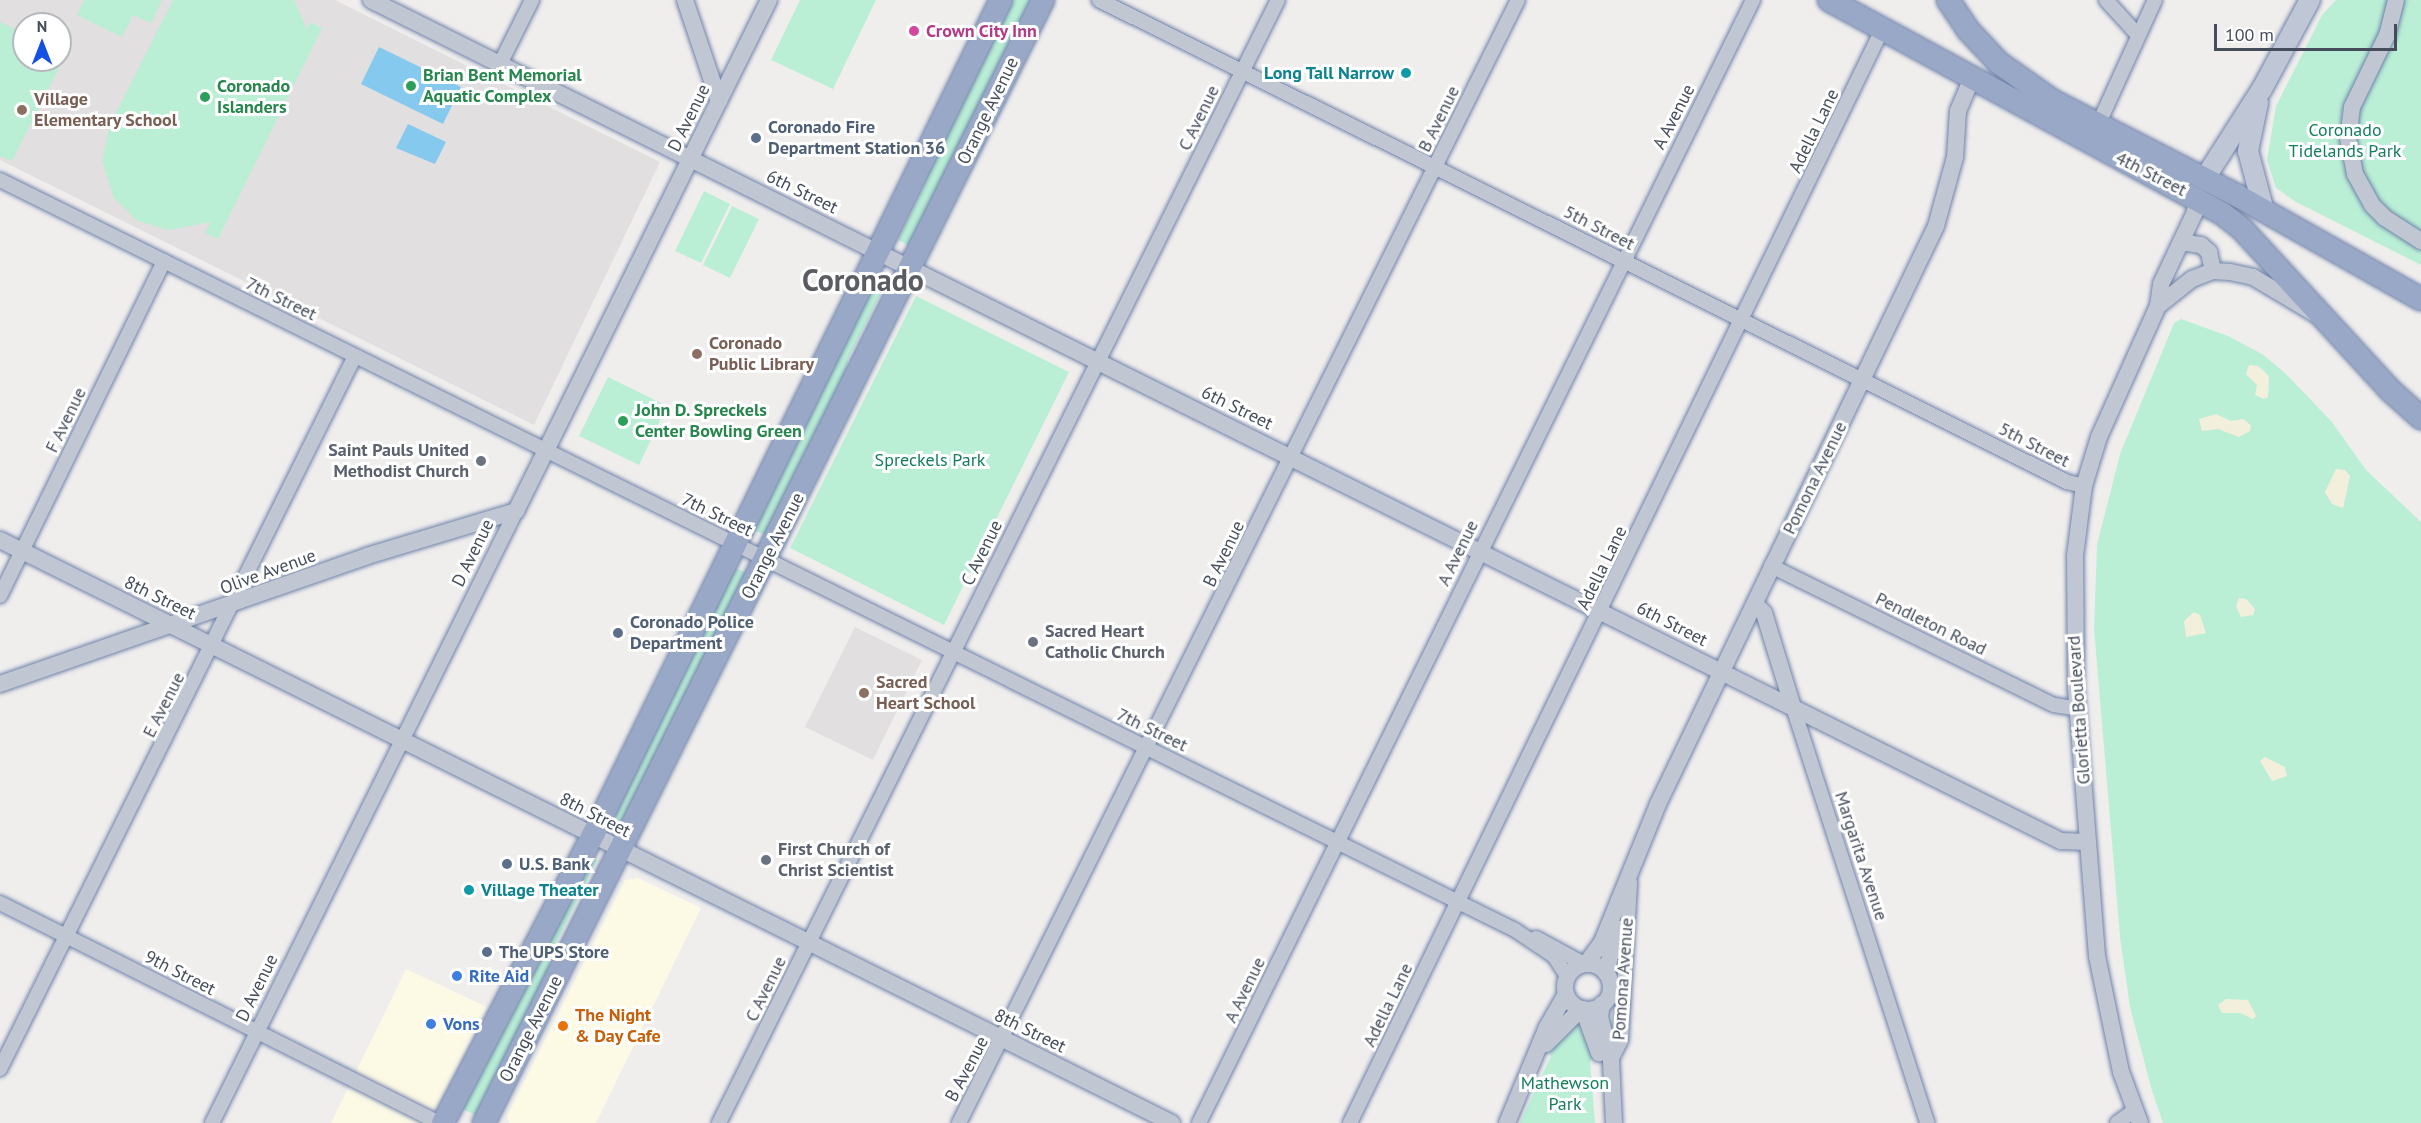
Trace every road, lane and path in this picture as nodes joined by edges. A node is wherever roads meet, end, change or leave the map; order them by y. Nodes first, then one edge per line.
1 (371, 0) edge
2 (532, 0) edge
3 (685, 0) edge
4 (769, 0) edge
5 (1001, 0) edge
6 (1043, 0) edge
7 (1099, 0) edge
8 (1278, 0) edge
9 (1518, 0) edge
10 (1753, 0) edge
11 (1829, 0) edge
12 (1948, 0) edge
13 (2106, 0) edge
14 (2155, 0) edge
15 (2310, 0) edge
16 (2396, 0) edge
17 (1883, 28) junction
18 (2138, 35) junction
19 (500, 64) junction
20 (1242, 71) junction
21 (1971, 80) junction
22 (2262, 89) junction
23 (719, 100) junction
24 (2103, 114) dead end
25 (690, 158) junction
26 (1436, 167) junction
27 (0, 180) edge
28 (2201, 188) junction
29 (2264, 211) junction
30 (2421, 241) edge
31 (2181, 242) junction
32 (878, 251) junction
33 (164, 261) junction
34 (1623, 261) junction
35 (910, 268) junction
36 (2213, 271) junction
37 (2421, 299) edge
38 (2158, 306) junction
39 (2325, 319) junction
40 (1742, 320) junction
41 (355, 356) junction
42 (1098, 361) junction
43 (1863, 379) junction
44 (2421, 418) edge
45 (546, 450) junction
46 (1292, 456) junction
47 (2084, 486) junction
48 (516, 511) junction
49 (0, 540) edge
50 (733, 542) junction
51 (1479, 550) junction
52 (22, 551) junction
53 (766, 559) junction
54 (1771, 566) junction
55 (0, 596) edge
56 (1755, 604) junction
57 (234, 605) junction
58 (1602, 610) junction
59 (172, 626) junction
60 (214, 646) junction
61 (954, 652) junction
62 (1722, 671) junction
63 (0, 684) edge
64 (1793, 706) junction
65 (2078, 709) junction
66 (402, 740) junction
67 (1148, 748) junction
68 (593, 835) junction
69 (1338, 842) junction
70 (2087, 842) junction
71 (620, 849) junction
72 (1631, 868) junction
73 (1458, 902) junction
74 (0, 903) edge
75 (1515, 930) junction
76 (67, 937) junction
77 (809, 942) junction
78 (1585, 964) junction
79 (1606, 973) junction
80 (1567, 975) junction
81 (1566, 994) junction
82 (1602, 1004) junction
83 (1582, 1009) junction
84 (257, 1032) junction
85 (1003, 1039) junction
86 (1536, 1056) junction
87 (1611, 1060) junction
88 (0, 1069) edge
89 (1612, 1100) junction
90 (2138, 1117) edge
91 (212, 1123) edge
92 (442, 1123) edge
93 (484, 1123) edge
94 (719, 1123) edge
95 (959, 1123) edge
96 (1172, 1123) edge
97 (1199, 1123) edge
98 (1350, 1123) edge
99 (1507, 1123) edge
100 (1614, 1123) edge
101 (1927, 1123) edge
102 (2117, 1123) edge

1 - 19 street, 6th Street
2 - 19 street
3 - 23 street
4 - 23 street, D Avenue
5 - 32 highway, Orange Avenue
6 - 35 highway, Orange Avenue
7 - 20 street, 5th Street
8 - 20 street, C Avenue
9 - 26 street, B Avenue
10 - 34 street, A Avenue
11 - 17 highway, 4th Street
12 - 28 highway
13 - 18 street
14 - 18 street
15 - 22 main road, Glorietta Boulevard
16 - 30 street
17 - 21 highway, 4th Street
17 - 40 street, Adella Lane
18 - 24 street
19 - 25 street, 6th Street
20 - 26 street, 5th Street
20 - 42 street, C Avenue
21 - 28 highway, 4th Street
21 - 43 street, Pomona Avenue
22 - 28 main road, Glorietta Boulevard
22 - 29 main road, Glorietta Boulevard
23 - 25 street, D Avenue
25 - 32 street, 6th Street
25 - 45 street, D Avenue
26 - 34 street, 5th Street
26 - 46 street, B Avenue
27 - 33 street, 7th Street
28 - 29 highway, 4th Street
28 - 31 street, Glorietta Boulevard
28 - 39 highway, 4th Street
29 - 37 highway, 4th Street
31 - 36 street
31 - 38 street, Glorietta Boulevard
32 - 35 street, 6th Street
32 - 50 highway, Orange Avenue
33 - 41 street, 7th Street
33 - 52 street, F Avenue
34 - 40 street, 5th Street
34 - 51 street, A Avenue
35 - 42 street, 6th Street
35 - 53 highway, Orange Avenue
36 - 38 street, Glorietta Boulevard
36 - 39 street
38 - 47 street, Glorietta Boulevard
39 - 44 highway, 4th Street
40 - 43 street, 5th Street
40 - 58 street, Adella Lane
41 - 45 street, 7th Street
41 - 57 street, E Avenue
42 - 46 street, 6th Street
42 - 61 street, C Avenue
43 - 47 street, 5th Street
43 - 54 street, Pomona Avenue
45 - 48 street, D Avenue
45 - 50 street, 7th Street
46 - 51 street, 6th Street
46 - 67 street, B Avenue
47 - 65 street, Glorietta Boulevard
48 - 57 street, Olive Avenue
48 - 66 street, D Avenue
49 - 52 street, 8th Street
50 - 53 street, 7th Street
50 - 68 highway, Orange Avenue
51 - 58 street, 6th Street
51 - 69 street, A Avenue
52 - 55 street, F Avenue
52 - 59 street, 8th Street
53 - 61 street, 7th Street
53 - 71 highway, Orange Avenue
54 - 56 street, Pomona Avenue
54 - 65 street, Pendleton Road
56 - 62 street, Pomona Avenue
56 - 64 street, Margarita Avenue
57 - 59 street, Olive Avenue
57 - 60 street, E Avenue
58 - 62 street, 6th Street
58 - 73 street, Adella Lane
59 - 60 street, 8th Street
59 - 63 street, Olive Avenue
60 - 66 street, 8th Street
60 - 76 street, E Avenue
61 - 67 street, 7th Street
61 - 77 street, C Avenue
62 - 64 street, 6th Street
62 - 72 street, Pomona Avenue
64 - 70 street, 6th Street
64 - 101 street, Margarita Avenue
65 - 70 street, Glorietta Boulevard
66 - 68 street, 8th Street
66 - 84 street, D Avenue
67 - 69 street, 7th Street
67 - 85 street, B Avenue
68 - 71 street, 8th Street
68 - 92 highway, Orange Avenue
69 - 73 street, 7th Street
69 - 97 street, A Avenue
70 - 90 street, Glorietta Boulevard
71 - 77 street, 8th Street
71 - 93 highway, Orange Avenue
72 - 78 street, Pomona Avenue
72 - 79 street
72 - 87 street, Pomona Avenue
73 - 75 street, 7th Street
73 - 98 street, Adella Lane
74 - 76 street, 9th Street
75 - 78 street, 7th Street
75 - 80 street, 7th Street
76 - 84 street, 9th Street
76 - 88 street, E Avenue
77 - 85 street, 8th Street
77 - 94 street, C Avenue
78 - 79 street, Pomona Avenue
78 - 80 street, Pomona Avenue
79 - 82 street, Pomona Avenue
80 - 81 street
81 - 83 street
81 - 86 street
82 - 83 street, Pomona Avenue
82 - 87 street
83 - 86 street
83 - 89 street
84 - 91 street, D Avenue
84 - 92 street, 9th Street
85 - 95 street, B Avenue
85 - 96 street, 8th Street
86 - 99 street
87 - 89 street, Pomona Avenue
89 - 100 street, Pomona Avenue
90 - 102 street

